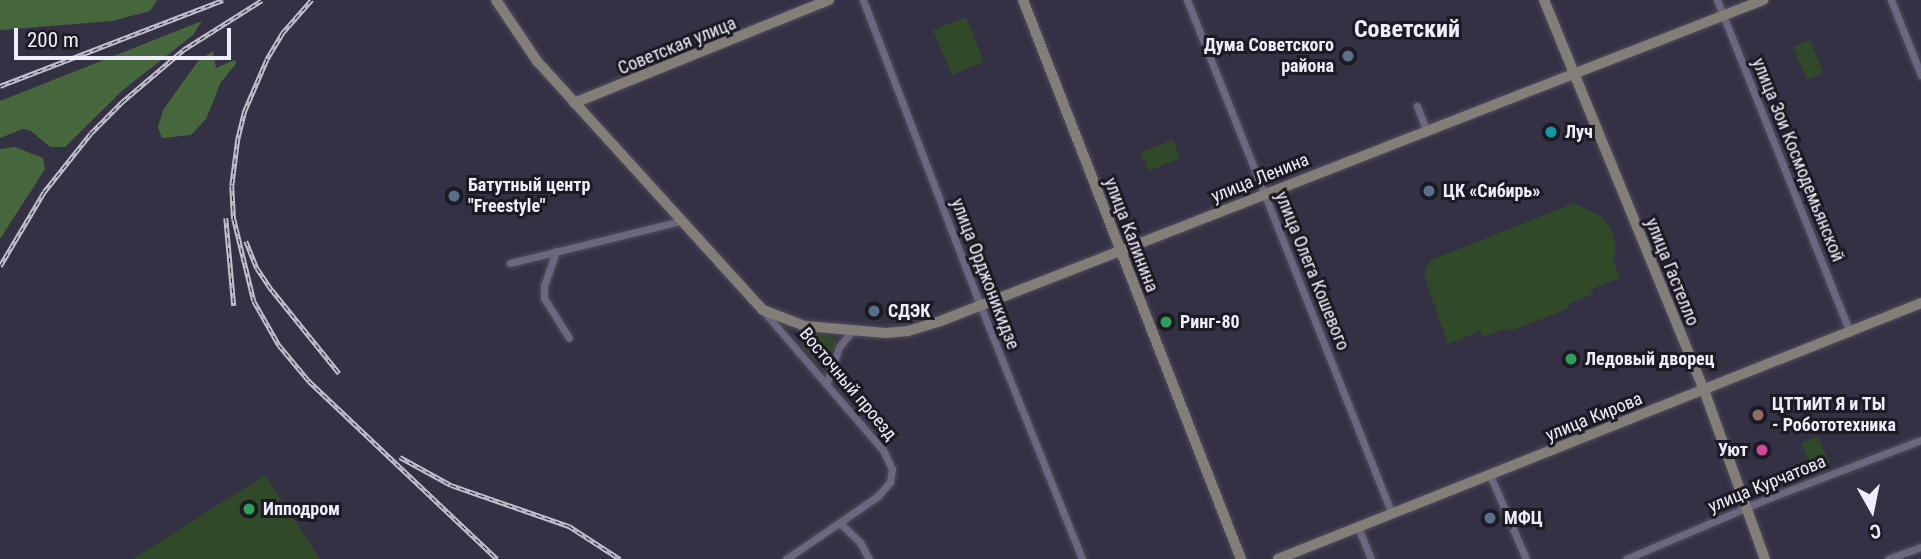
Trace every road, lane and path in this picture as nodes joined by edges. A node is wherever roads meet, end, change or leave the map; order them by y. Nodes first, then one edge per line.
1 (496, 0) edge
2 (830, 0) edge
3 (863, 0) edge
4 (1023, 0) edge
5 (1187, 0) edge
6 (1544, 0) edge
7 (1717, 0) edge
8 (1763, 0) edge
9 (1891, 0) edge
10 (1723, 16) junction
11 (1572, 72) junction
12 (1921, 75) edge
13 (574, 103) junction
14 (1418, 106) dead end
15 (1426, 129) junction
16 (1264, 193) junction
17 (681, 221) junction
18 (556, 251) junction
19 (1120, 251) junction
20 (510, 263) dead end
21 (1921, 303) edge
22 (980, 306) junction
23 (763, 310) junction
24 (851, 332) junction
25 (1850, 332) junction
26 (569, 338) dead end
27 (827, 382) junction
28 (1704, 390) junction
29 (1921, 440) edge
30 (1490, 475) junction
31 (1747, 508) junction
32 (1392, 514) junction
33 (840, 523) junction
34 (1358, 527) junction
35 (1921, 547) edge
36 (786, 559) edge
37 (869, 559) edge
38 (1082, 559) edge
39 (1241, 559) edge
40 (1278, 559) edge
41 (1371, 559) edge
42 (1526, 559) edge
43 (1626, 559) edge
44 (1765, 559) edge
45 (1888, 559) edge

1 - 13 main road
2 - 13 main road, Советская улица
3 - 22 street, улица Орджоникидзе
4 - 19 main road, улица Калинина
5 - 16 street, улица Олега Кошевого
6 - 11 main road, улица Гастелло
7 - 10 street, улица Зои Космодемьянской
8 - 10 main road, улица Ленина
9 - 12 street
10 - 11 main road, улица Ленина
10 - 25 street, улица Зои Космодемьянской
11 - 15 main road, улица Ленина
11 - 28 main road, улица Гастелло
13 - 17 main road
14 - 15 street
15 - 16 main road, улица Ленина
16 - 19 main road, улица Ленина
16 - 32 street, улица Олега Кошевого
17 - 18 street
17 - 23 main road
18 - 20 street
18 - 26 street
19 - 22 main road, улица Ленина
19 - 39 main road, улица Калинина
21 - 25 main road, улица Кирова
22 - 24 main road, улица Ленина
22 - 38 street, улица Орджоникидзе
23 - 24 main road, улица Ленина
23 - 27 street, Восточный проезд
24 - 27 street
25 - 28 main road, улица Кирова
27 - 33 street, Восточный проезд
28 - 30 main road, улица Кирова
28 - 31 main road, улица Гастелло
29 - 31 street, улица Курчатова
30 - 32 main road, улица Кирова
30 - 42 street
31 - 43 street, улица Курчатова
31 - 44 main road, улица Гастелло
32 - 34 main road, улица Кирова
33 - 36 street, Восточный проезд
33 - 37 street
34 - 40 main road, улица Кирова
34 - 41 street
35 - 45 street

